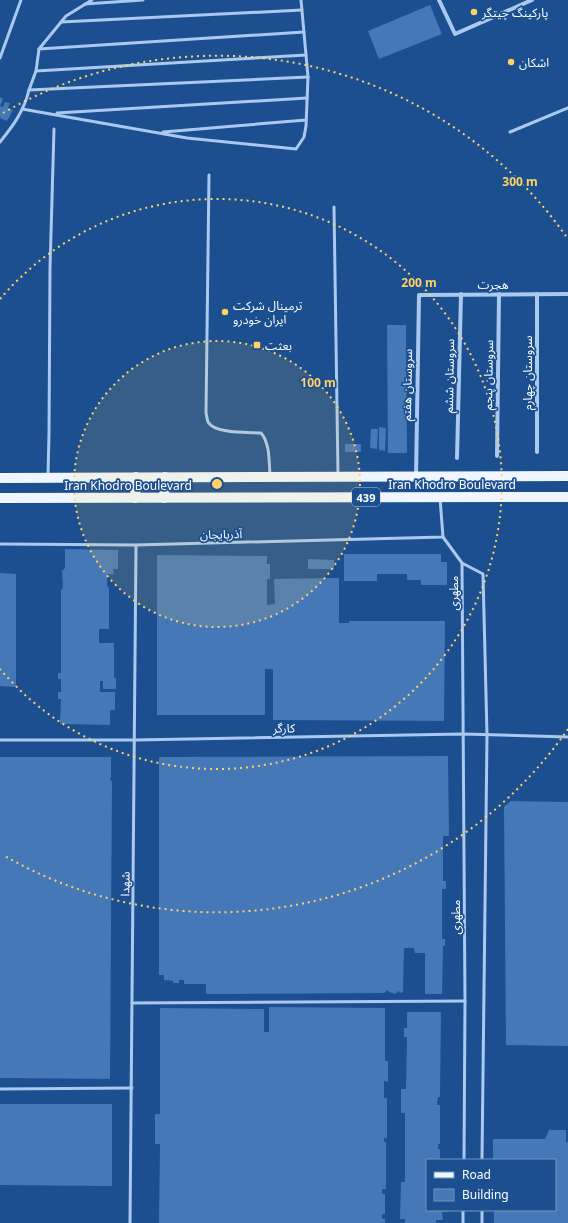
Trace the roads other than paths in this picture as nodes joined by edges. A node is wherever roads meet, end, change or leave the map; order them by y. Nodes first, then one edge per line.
1 (22, 0) edge
2 (92, 0) edge
3 (143, 0) edge
4 (301, 0) edge
5 (439, 0) edge
6 (532, 0) edge
7 (85, 4) junction
8 (302, 10) junction
9 (62, 22) junction
10 (304, 32) junction
11 (39, 49) junction
12 (306, 55) junction
13 (0, 58) edge
14 (36, 71) junction
15 (308, 77) junction
16 (29, 90) junction
17 (307, 98) junction
18 (568, 108) edge
19 (22, 109) junction
20 (51, 114) junction
21 (306, 120) junction
22 (54, 129) dead end
23 (510, 132) dead end
24 (158, 133) junction
25 (0, 142) edge
26 (209, 175) dead end
27 (334, 207) dead end
28 (461, 294) junction
29 (499, 294) junction
30 (538, 294) junction
31 (568, 294) edge
32 (418, 295) joint
33 (537, 452) dead end
34 (497, 456) dead end
35 (457, 458) dead end
36 (568, 476) edge
37 (48, 477) junction
38 (136, 477) junction
39 (165, 477) junction
40 (270, 477) junction
41 (338, 477) junction
42 (416, 477) junction
43 (0, 478) edge
44 (440, 497) junction
45 (568, 497) edge
46 (0, 498) edge
47 (135, 498) junction
48 (164, 498) junction
49 (443, 537) junction
50 (0, 544) edge
51 (136, 545) junction
52 (462, 563) junction
53 (463, 734) junction
54 (487, 735) junction
55 (568, 737) edge
56 (0, 740) edge
57 (135, 740) junction
58 (465, 1001) junction
59 (132, 1003) junction
60 (132, 1088) junction
61 (0, 1089) edge
62 (464, 1159) edge
63 (482, 1159) edge
64 (463, 1211) edge
65 (482, 1211) edge
66 (130, 1223) edge
67 (463, 1223) edge
68 (482, 1223) edge

1 - 13 lane
2 - 7 lane
3 - 7 lane
4 - 8 lane
5 - 6 street
7 - 9 lane
8 - 9 lane
8 - 10 lane
9 - 11 lane
10 - 11 lane
10 - 12 lane
11 - 14 lane
12 - 14 lane
12 - 15 lane
14 - 16 lane
15 - 16 lane
15 - 17 lane
16 - 19 lane
17 - 20 lane
17 - 21 lane
18 - 23 lane
19 - 20 lane
19 - 25 lane
20 - 24 lane
21 - 24 lane
21 - 24 lane
22 - 37 lane
26 - 40 lane
27 - 41 lane
28 - 29 street, هجرت
28 - 32 street, هجرت
28 - 35 street, سروستان ششم
29 - 30 street, هجرت
29 - 34 street, سروستان پنجم
30 - 31 street, هجرت
30 - 33 street, سروستان چهارم
32 - 42 street, سروستان هفتم
36 - 42 main road, Iran Khodro Boulevard / 439
37 - 38 main road, Iran Khodro Boulevard / 439
37 - 43 main road, Iran Khodro Boulevard / 439
38 - 39 main road, Iran Khodro Boulevard / 439
38 - 47 main road
39 - 40 main road, Iran Khodro Boulevard / 439
39 - 48 main road
40 - 41 main road, Iran Khodro Boulevard / 439
41 - 42 main road, Iran Khodro Boulevard / 439
44 - 45 main road, Iran Khodro Boulevard / 439
44 - 48 main road, Iran Khodro Boulevard / 439
44 - 49 lane
46 - 47 main road, Iran Khodro Boulevard / 439
47 - 48 main road, Iran Khodro Boulevard / 439
49 - 51 lane, آذربایجان
49 - 52 lane
50 - 51 lane, آذربایجان
51 - 57 lane, شهدا
52 - 53 lane, مطهری
52 - 54 lane, مطهری
53 - 54 lane, کارگر
53 - 57 lane, کارگر
53 - 58 lane, مطهری
54 - 55 lane, کارگر
54 - 63 lane, مطهری
56 - 57 lane, کارگر
57 - 59 lane, شهدا
58 - 59 lane
58 - 62 lane, مطهری
59 - 60 lane, شهدا
60 - 61 lane
60 - 66 lane, شهدا
64 - 67 lane
65 - 68 lane

